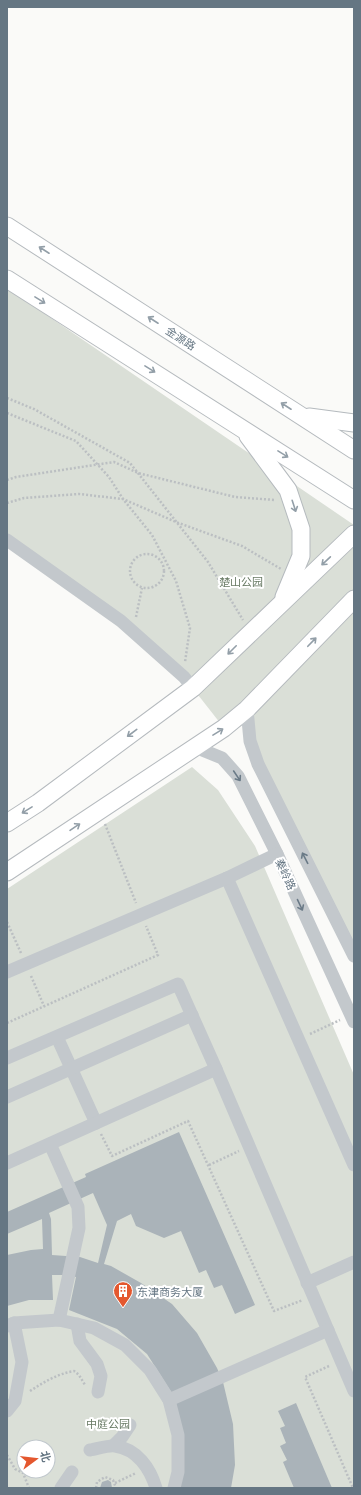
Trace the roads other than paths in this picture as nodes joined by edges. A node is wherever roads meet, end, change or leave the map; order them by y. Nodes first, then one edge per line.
1 (7, 226) edge
2 (7, 279) edge
3 (303, 417) junction
4 (354, 423) edge
5 (242, 428) junction
6 (354, 450) edge
7 (354, 500) edge
8 (354, 534) edge
9 (7, 540) edge
10 (282, 602) junction
11 (352, 603) edge
12 (188, 682) junction
13 (247, 709) junction
14 (195, 747) junction
15 (7, 823) edge
16 (277, 854) junction
17 (7, 872) edge
18 (227, 878) junction
19 (354, 956) edge
20 (7, 972) edge
21 (192, 1015) junction
22 (353, 1019) edge
23 (57, 1037) junction
24 (7, 1058) edge
25 (71, 1069) junction
26 (216, 1069) junction
27 (7, 1098) edge
28 (96, 1123) junction
29 (50, 1144) junction
30 (7, 1163) edge
31 (354, 1165) edge
32 (354, 1262) edge
33 (310, 1290) junction
34 (59, 1320) junction
35 (11, 1324) edge
36 (77, 1324) junction
37 (328, 1330) junction
38 (346, 1365) edge
39 (92, 1391) road end
40 (354, 1391) edge
41 (168, 1400) junction
42 (11, 1406) edge
43 (130, 1425) dead end
44 (114, 1445) junction
45 (90, 1450) dead end
46 (72, 1472) dead end
47 (61, 1488) edge
48 (156, 1488) edge
49 (174, 1488) edge

3 -> 1 main road, 金源路
2 -> 5 main road
3 - 4 main road
3 - 6 main road, 金源路
5 -> 7 main road
5 -> 10 main road
8 -> 10 main road
9 - 12 street
10 -> 12 main road
13 -> 11 main road
12 -> 15 main road
14 -> 13 main road
19 -> 13 street
14 -> 16 street, 秦岭路
17 -> 14 main road
16 - 18 street
16 -> 22 street, 秦岭路
18 - 20 street
18 - 31 street
21 - 23 street
21 - 25 street
21 - 26 street
23 - 24 street
23 - 25 street
25 - 27 street
25 - 28 street
26 - 28 street
26 - 33 street
28 - 29 street
29 - 30 street
29 - 34 street
32 - 33 street
33 - 37 street
34 - 35 street
34 - 36 street
35 - 42 street
36 - 39 street
36 - 41 street
37 - 38 street
37 - 41 street
38 - 40 street
41 - 49 street
43 - 44 street
44 - 45 street
44 - 48 street
46 - 47 street

